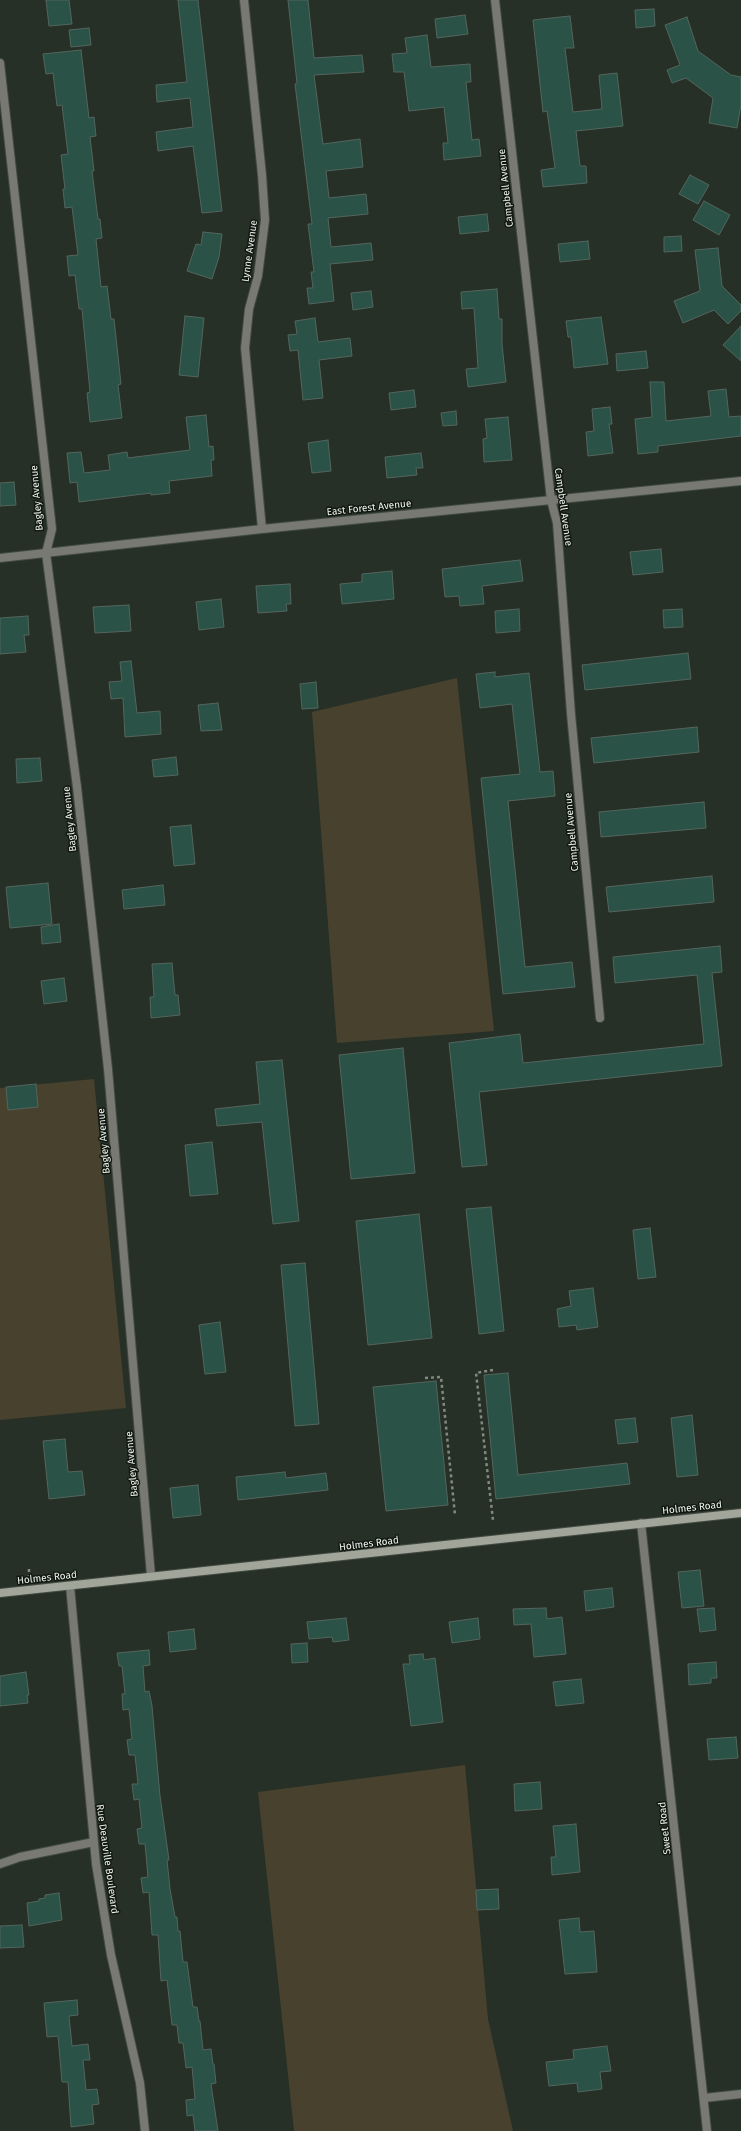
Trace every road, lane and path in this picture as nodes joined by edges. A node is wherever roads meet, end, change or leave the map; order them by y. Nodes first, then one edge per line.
1 (244, 0) edge
2 (495, 0) edge
3 (0, 63) edge
4 (741, 481) edge
5 (550, 500) junction
6 (262, 529) junction
7 (46, 553) junction
8 (0, 558) edge
9 (600, 1018) dead end
10 (493, 1370) dead end
11 (425, 1378) dead end
12 (741, 1512) edge
13 (455, 1516) dead end
14 (493, 1520) dead end
15 (641, 1523) junction
16 (29, 1569) dead end
17 (29, 1576) dead end
18 (151, 1576) junction
19 (70, 1586) junction
20 (0, 1593) edge
21 (94, 1842) junction
22 (0, 1864) edge
23 (741, 2094) edge
24 (704, 2098) junction
25 (145, 2131) edge
26 (707, 2131) edge

1 - 6 street, Lynne Avenue
2 - 5 street, Campbell Avenue
3 - 7 street, Bagley Avenue
4 - 5 street, East Forest Avenue
5 - 6 street, East Forest Avenue
5 - 9 street, Campbell Avenue
6 - 7 street, East Forest Avenue
7 - 8 street, East Forest Avenue
7 - 18 street, Bagley Avenue
10 - 14 path
11 - 13 path
12 - 15 main road, Holmes Road
15 - 18 main road, Holmes Road
15 - 24 street, Sweet Road
16 - 17 path
18 - 19 main road, Holmes Road
19 - 20 main road, Holmes Road
19 - 21 street, Rue Deauville Boulevard
21 - 22 street
21 - 25 street, Rue Deauville Boulevard
23 - 24 street
24 - 26 street, Sweet Road

